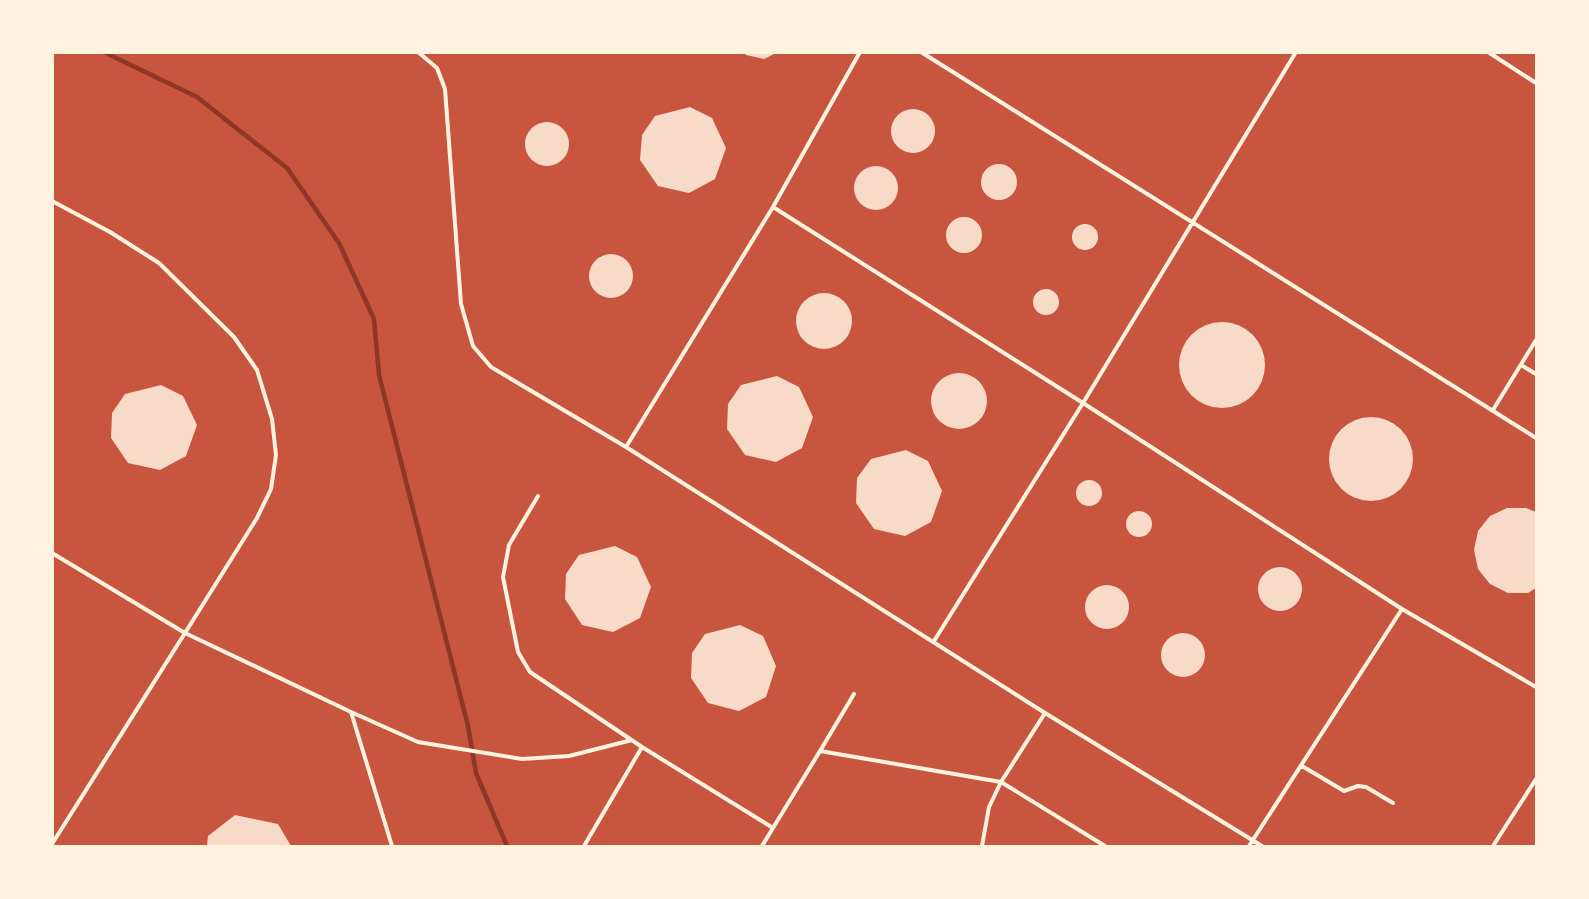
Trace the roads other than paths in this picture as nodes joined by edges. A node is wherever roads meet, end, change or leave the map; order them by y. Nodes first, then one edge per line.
1 (418, 52) edge
2 (860, 52) edge
3 (921, 52) edge
4 (1296, 52) edge
5 (1488, 52) edge
6 (1536, 83) edge
7 (52, 201) edge
8 (773, 207) junction
9 (1193, 223) junction
10 (1536, 340) edge
11 (1521, 365) junction
12 (1536, 374) edge
13 (1083, 404) junction
14 (1492, 410) junction
15 (1536, 438) edge
16 (626, 447) junction
17 (538, 496) dead end
18 (52, 553) edge
19 (1402, 609) junction
20 (184, 633) junction
21 (934, 641) junction
22 (1536, 687) edge
23 (854, 694) dead end
24 (351, 712) junction
25 (1045, 713) junction
26 (632, 740) junction
27 (642, 747) junction
28 (820, 751) junction
29 (1302, 766) junction
30 (1536, 780) edge
31 (1001, 782) junction
32 (1394, 803) dead end
33 (773, 828) junction
34 (1253, 841) junction
35 (52, 844) edge
36 (392, 846) edge
37 (584, 846) edge
38 (762, 846) edge
39 (982, 846) edge
40 (1105, 846) edge
41 (1250, 846) edge
42 (1262, 846) edge
43 (1493, 846) edge

1 - 16 lane
2 - 8 lane
3 - 9 lane
4 - 9 lane
5 - 6 lane
7 - 20 lane
8 - 13 lane
8 - 16 lane
9 - 13 lane
9 - 14 lane
10 - 11 lane
11 - 12 lane
11 - 14 lane
13 - 19 lane
13 - 21 lane
14 - 15 lane
16 - 21 lane
17 - 26 lane
18 - 20 lane
19 - 22 lane
19 - 29 lane
20 - 24 lane
20 - 35 lane
21 - 25 lane
23 - 28 lane
24 - 26 lane
24 - 36 lane
25 - 31 lane
25 - 34 lane
26 - 27 lane
27 - 33 lane
27 - 37 lane
28 - 31 lane
28 - 33 lane
29 - 32 lane
29 - 34 lane
30 - 43 lane
31 - 39 lane
31 - 40 lane
33 - 38 lane
34 - 41 lane
34 - 42 lane

